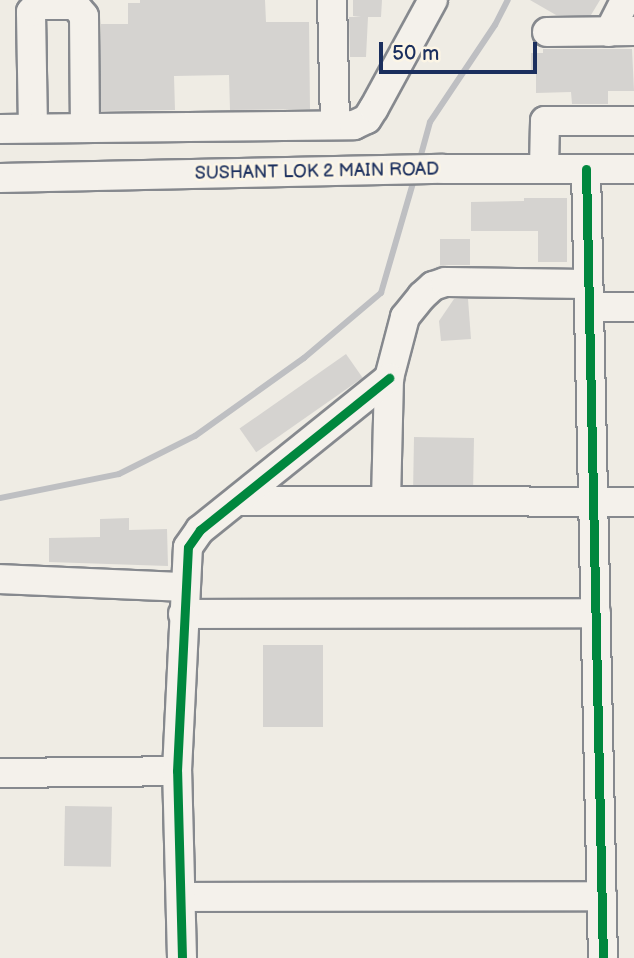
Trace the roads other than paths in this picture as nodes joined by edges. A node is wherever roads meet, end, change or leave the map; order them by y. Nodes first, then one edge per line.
1 (332, 0) edge
2 (433, 0) edge
3 (625, 0) edge
4 (57, 3) edge
5 (622, 31) edge
6 (547, 32) dead end
7 (634, 121) edge
8 (344, 125) junction
9 (33, 128) junction
10 (85, 128) junction
11 (0, 129) edge
12 (544, 169) junction
13 (586, 169) junction
14 (634, 169) edge
15 (353, 172) junction
16 (0, 178) edge
17 (589, 296) junction
18 (634, 307) edge
19 (389, 378) junction
20 (238, 501) junction
21 (386, 501) junction
22 (634, 502) edge
23 (593, 503) junction
24 (0, 579) edge
25 (183, 601) junction
26 (596, 613) junction
27 (177, 771) junction
28 (0, 773) edge
29 (602, 896) junction
30 (181, 897) junction
31 (182, 958) edge
32 (604, 958) edge

1 - 8 street
2 - 8 street
3 - 5 street
4 - 9 street
4 - 10 street
5 - 6 street
7 - 12 street
8 - 10 street
8 - 15 street
9 - 10 street
9 - 11 street
12 - 13 street, SUSHANT LOK 2 MAIN ROAD
12 - 15 street, SUSHANT LOK 2 MAIN ROAD
13 - 14 street, SUSHANT LOK 2 MAIN ROAD
13 - 17 street
15 - 16 street, SUSHANT LOK 2 MAIN ROAD
17 - 18 street
17 - 19 street
17 - 23 street
19 - 20 street
19 - 21 street
20 - 21 street
20 - 25 street
21 - 23 street
22 - 23 street
23 - 26 street
24 - 25 street
25 - 26 street
25 - 27 street
26 - 29 street
27 - 28 street
27 - 30 street
29 - 30 street
29 - 32 street
30 - 31 street

